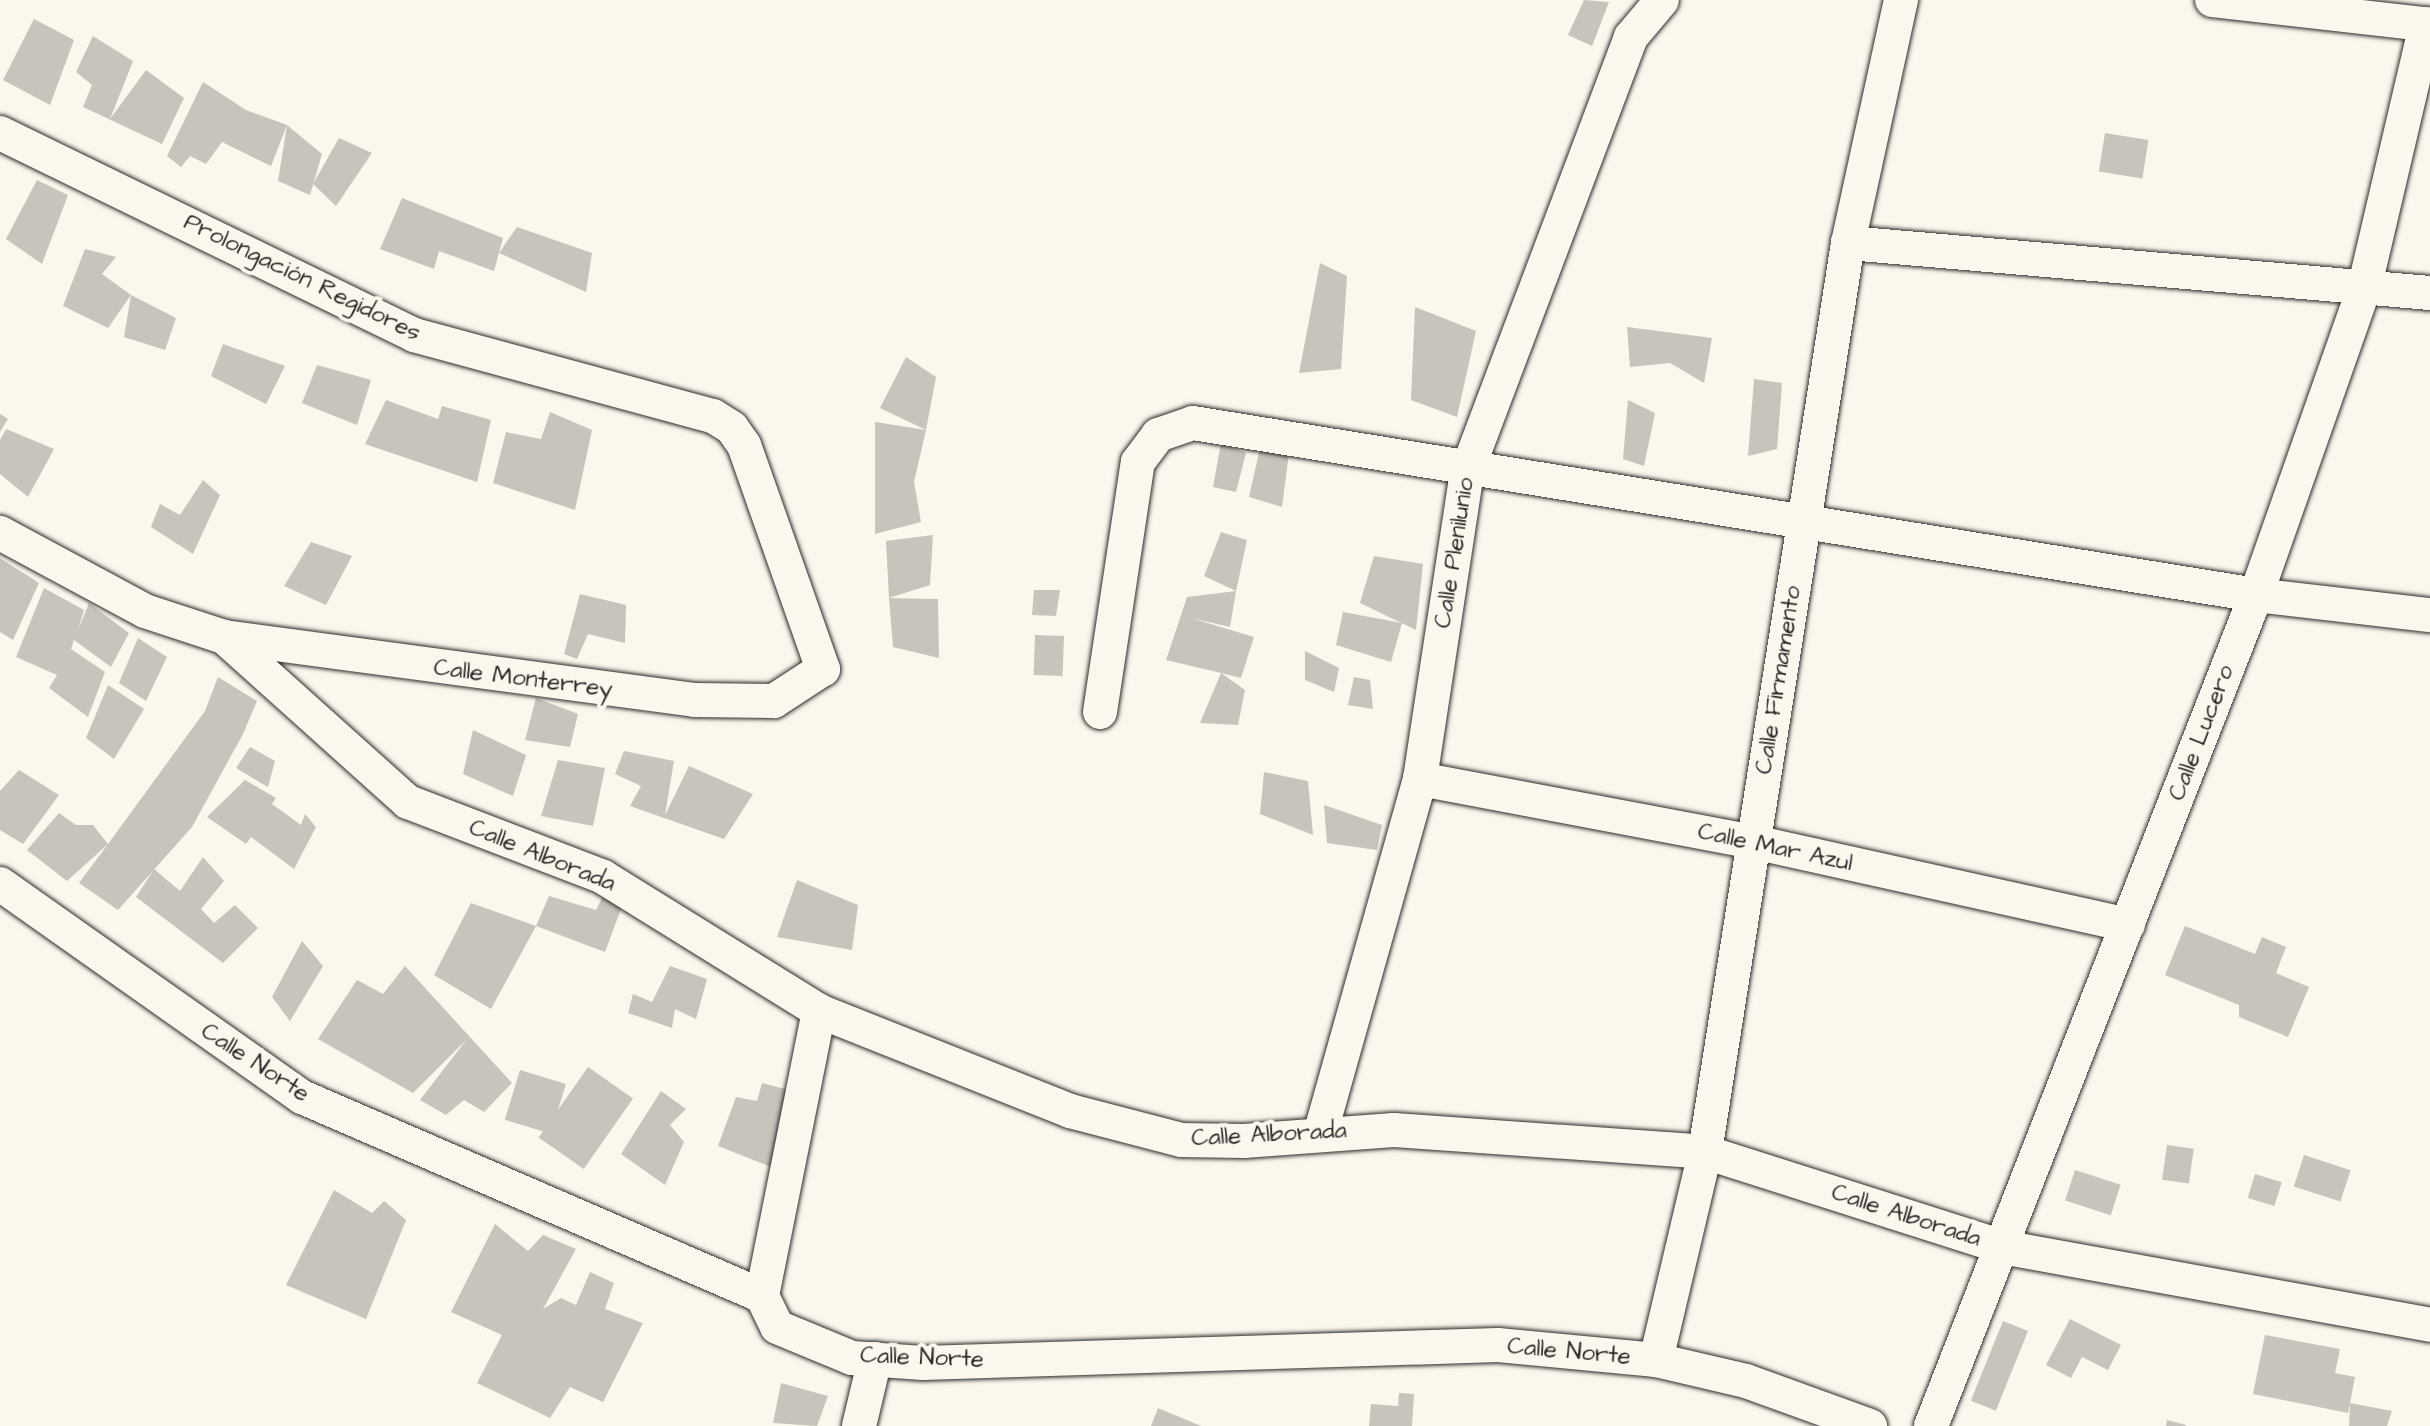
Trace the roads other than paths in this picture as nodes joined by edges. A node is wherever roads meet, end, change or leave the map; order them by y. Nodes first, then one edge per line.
1 (1662, 0) edge
2 (1901, 0) edge
3 (2212, 0) edge
4 (2428, 24) edge
5 (0, 133) edge
6 (1848, 243) junction
7 (2365, 285) junction
8 (2430, 293) edge
9 (744, 445) joint
10 (1467, 471) junction
11 (1804, 518) junction
12 (0, 533) edge
13 (2256, 595) junction
14 (2430, 615) edge
15 (224, 637) junction
16 (1100, 712) dead end
17 (1420, 779) junction
18 (1754, 842) junction
19 (0, 884) edge
20 (2128, 925) junction
21 (819, 1011) junction
22 (1321, 1131) junction
23 (1705, 1152) junction
24 (2002, 1247) junction
25 (762, 1296) junction
26 (2430, 1325) edge
27 (875, 1359) junction
28 (1656, 1360) junction
29 (859, 1426) edge
30 (1870, 1426) edge
31 (1931, 1426) edge

1 - 10 street, Calle Plenilunio
2 - 6 street, Calle Firmamento
3 - 4 street
4 - 7 street, Calle Lucero
5 - 9 street, Prolongación Regidores
6 - 7 street
6 - 11 street, Calle Firmamento
7 - 8 street
7 - 13 street, Calle Lucero
9 - 15 street, Calle Monterrey
10 - 11 street
10 - 16 street
10 - 17 street, Calle Plenilunio
11 - 13 street
11 - 18 street, Calle Firmamento
12 - 15 street, Calle Monterrey
13 - 14 street
13 - 20 street, Calle Lucero
15 - 21 street, Calle Alborada
17 - 18 street, Calle Mar Azul
17 - 22 street, Calle Plenilunio
18 - 20 street, Calle Mar Azul
18 - 23 street, Calle Firmamento
19 - 25 street, Calle Norte
20 - 24 street, Calle Lucero
21 - 22 street, Calle Alborada
21 - 25 street
22 - 23 street, Calle Alborada
23 - 24 street, Calle Alborada
23 - 28 street, Calle Firmamento
24 - 26 street, Calle Alborada
24 - 31 street, Calle Lucero
25 - 27 street, Calle Norte
27 - 28 street, Calle Norte
27 - 29 street
28 - 30 street, Calle Norte

